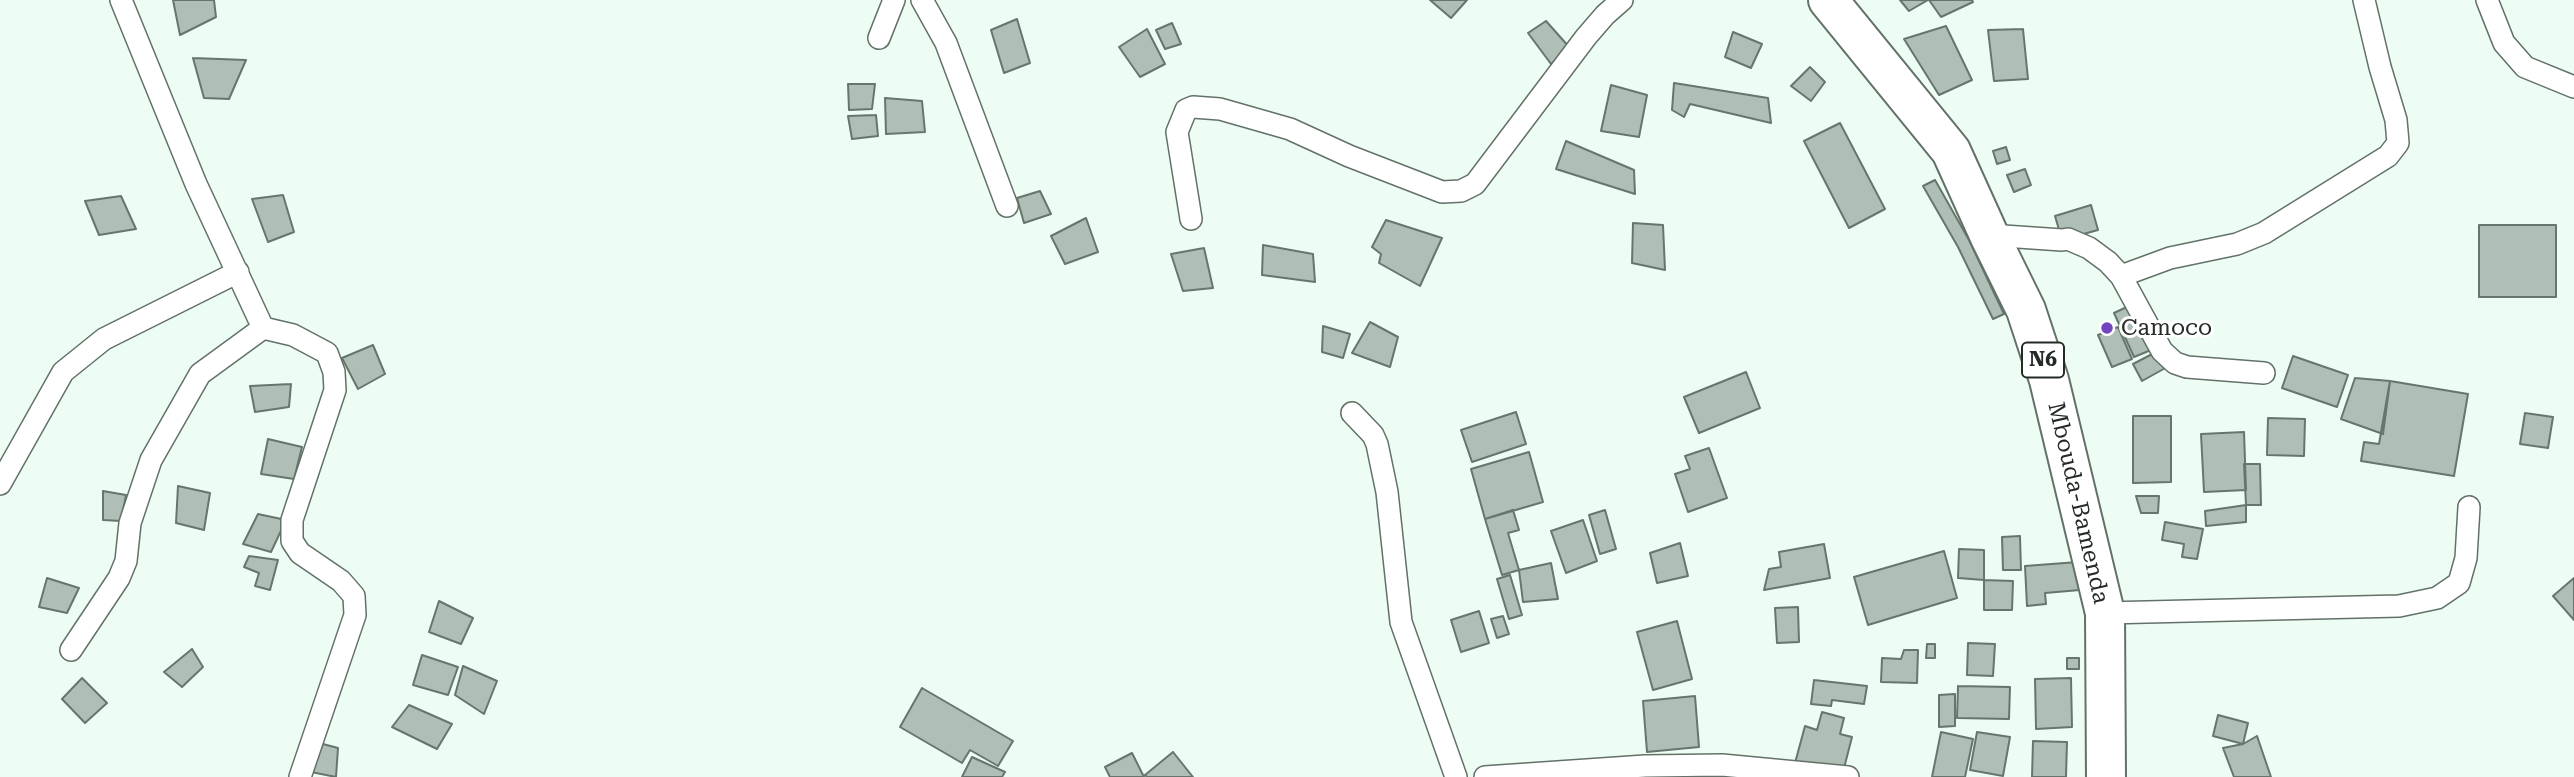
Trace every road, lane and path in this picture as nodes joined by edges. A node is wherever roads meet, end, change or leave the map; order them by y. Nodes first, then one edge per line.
1 (121, 0) edge
2 (894, 0) edge
3 (922, 0) edge
4 (1622, 0) edge
5 (1828, 0) edge
6 (2364, 0) edge
7 (2487, 0) edge
8 (880, 38) dead end
9 (2574, 87) edge
10 (1007, 206) dead end
11 (1191, 219) dead end
12 (1989, 235) junction
13 (238, 272) junction
14 (2121, 276) junction
15 (263, 328) junction
16 (2264, 373) dead end
17 (1352, 413) dead end
18 (0, 484) edge
19 (2469, 507) dead end
20 (2105, 613) junction
21 (71, 650) dead end
22 (1722, 771) edge
23 (300, 777) edge
24 (1456, 777) edge
25 (1485, 777) edge
26 (1849, 777) edge
27 (2106, 777) edge

1 - 13 street
2 - 8 street
3 - 10 street
4 - 11 street
5 - 12 highway, Mbouda-Bamenda / N6
6 - 14 street
7 - 9 street
12 - 14 street
12 - 20 highway, Mbouda-Bamenda / N6
13 - 15 street
13 - 18 street
14 - 16 street
15 - 21 street
15 - 23 street
17 - 24 street
19 - 20 street
20 - 27 highway, Mbouda-Bamenda / N6
22 - 25 street
22 - 26 street

